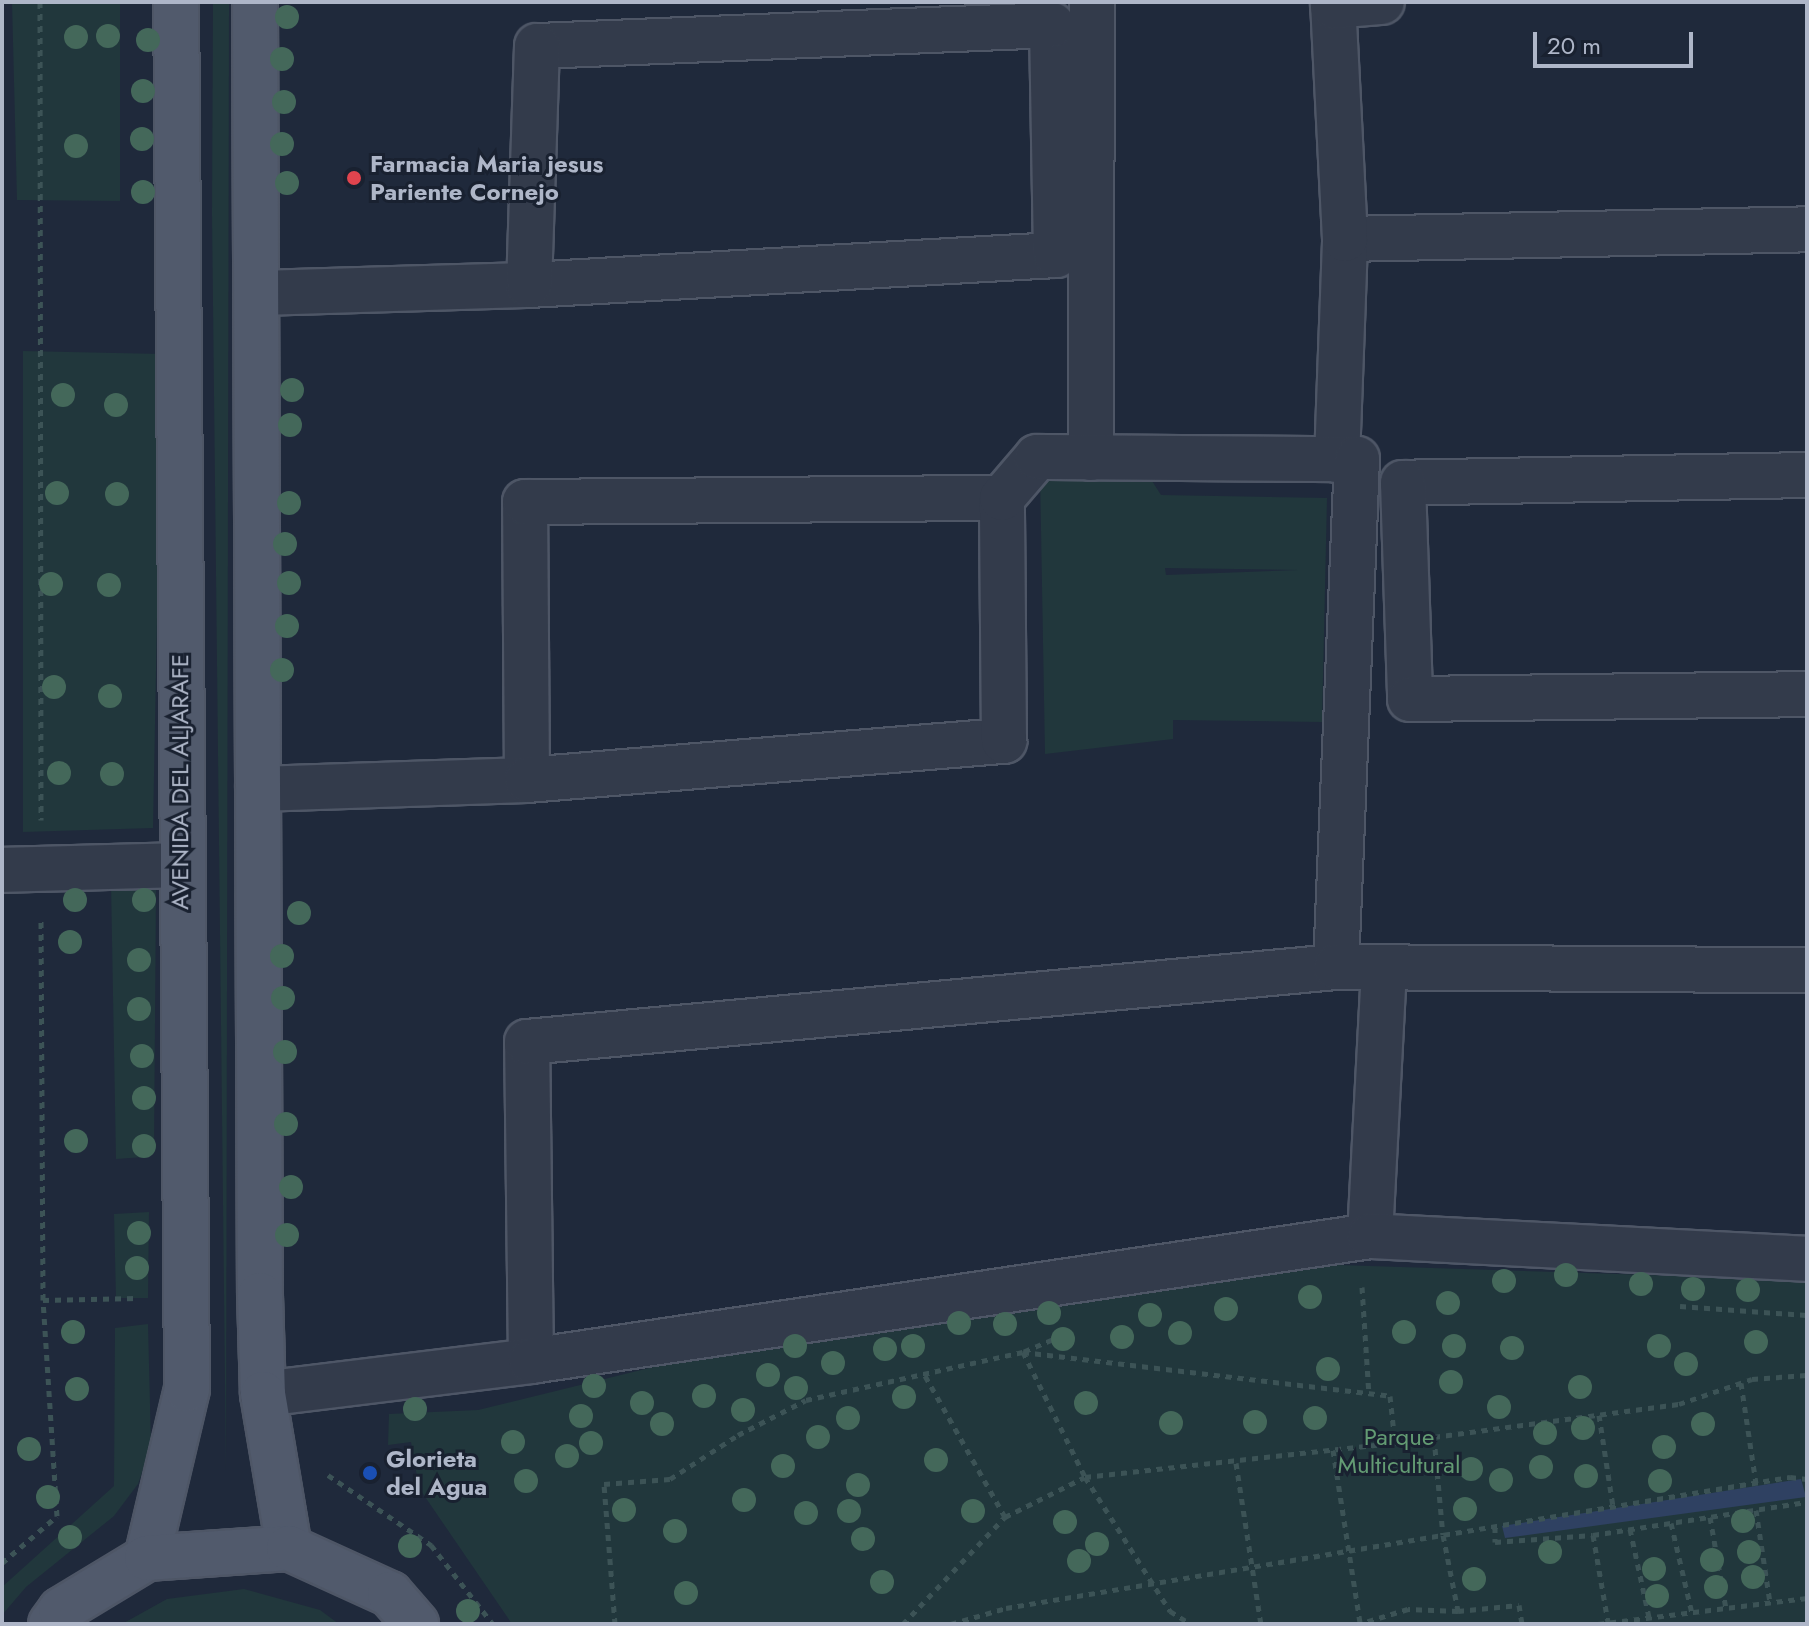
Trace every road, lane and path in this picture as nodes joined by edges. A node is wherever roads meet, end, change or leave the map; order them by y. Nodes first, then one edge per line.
1 (40, 2) edge
2 (176, 2) edge
3 (255, 2) edge
4 (1092, 2) edge
5 (1382, 2) edge
6 (1333, 4) edge
7 (1807, 229) edge
8 (1345, 239) junction
9 (529, 285) junction
10 (257, 293) junction
11 (1091, 458) junction
12 (1337, 460) junction
13 (1807, 475) edge
14 (1002, 498) junction
15 (1807, 694) edge
16 (527, 780) junction
17 (258, 789) junction
18 (180, 865) junction
19 (21, 870) edge
20 (1336, 967) junction
21 (1384, 967) junction
22 (1807, 970) edge
23 (1370, 1236) junction
24 (1807, 1259) edge
25 (1347, 1287) dead end
26 (187, 1297) junction
27 (43, 1300) junction
28 (1076, 1329) dead end
29 (1023, 1352) junction
30 (531, 1361) junction
31 (924, 1374) junction
32 (1807, 1375) edge
33 (1741, 1383) junction
34 (263, 1394) junction
35 (1369, 1394) junction
36 (1599, 1415) junction
37 (1434, 1437) junction
38 (1395, 1443) junction
39 (1333, 1450) junction
40 (1236, 1463) junction
41 (1085, 1477) junction
42 (1807, 1479) edge
43 (1756, 1483) junction
44 (1807, 1502) edge
45 (1613, 1507) junction
46 (1756, 1510) junction
47 (1005, 1517) junction
48 (1710, 1517) junction
49 (1671, 1523) junction
50 (1495, 1527) junction
51 (1630, 1529) junction
52 (1443, 1535) junction
53 (1593, 1535) junction
54 (289, 1548) junction
55 (1349, 1551) junction
56 (147, 1558) junction
57 (2, 1563) edge
58 (1252, 1567) junction
59 (1155, 1583) junction
60 (1807, 1598) edge
61 (1770, 1603) junction
62 (1726, 1609) junction
63 (1458, 1611) junction
64 (1692, 1613) junction
65 (1649, 1617) junction
66 (1608, 1622) edge
67 (51, 1624) edge
68 (416, 1624) edge
69 (615, 1624) edge
70 (903, 1624) edge
71 (951, 1624) edge
72 (1191, 1624) edge
73 (1261, 1624) edge
74 (1359, 1624) edge
75 (1522, 1624) edge
76 (1598, 1624) edge

1 - 19 path
2 - 18 main road, AVENIDA DEL ALJARAFE
3 - 10 main road
4 - 11 street
5 - 6 street
6 - 8 street
7 - 8 street
8 - 12 street
9 - 9 street
9 - 10 street
10 - 17 main road
11 - 12 street
11 - 14 street
12 - 20 street
13 - 15 street
14 - 16 street
14 - 16 street
16 - 17 street
17 - 34 main road
18 - 19 street
18 - 26 main road, AVENIDA DEL ALJARAFE
19 - 27 path
20 - 21 street
20 - 30 street
21 - 22 street
21 - 23 street
23 - 24 street
23 - 30 street
25 - 35 path
26 - 27 path
26 - 56 main road, AVENIDA DEL ALJARAFE
27 - 57 path
28 - 29 path
29 - 31 path
29 - 35 path
29 - 41 path
30 - 34 street
31 - 47 path
31 - 69 path
32 - 33 path
33 - 36 path
33 - 43 path
34 - 54 main road
35 - 38 path
36 - 37 path
36 - 45 path
37 - 38 path
37 - 52 path
38 - 39 path
39 - 40 path
39 - 55 path
40 - 41 path
40 - 58 path
41 - 47 path
41 - 59 path
42 - 43 path
43 - 45 path
44 - 46 path
45 - 50 path
46 - 48 path
46 - 61 path
47 - 70 path
48 - 49 path
48 - 62 path
49 - 51 path
49 - 64 path
50 - 52 path
50 - 53 path
51 - 53 path
51 - 65 path
52 - 55 path
52 - 63 path
53 - 66 path
54 - 56 main road
54 - 68 main road
55 - 58 path
55 - 74 path
56 - 67 main road
58 - 59 path
58 - 73 path
59 - 71 path
59 - 72 path
60 - 61 path
61 - 62 path
62 - 64 path
63 - 74 path
63 - 75 path
64 - 65 path
65 - 66 path
66 - 76 path

